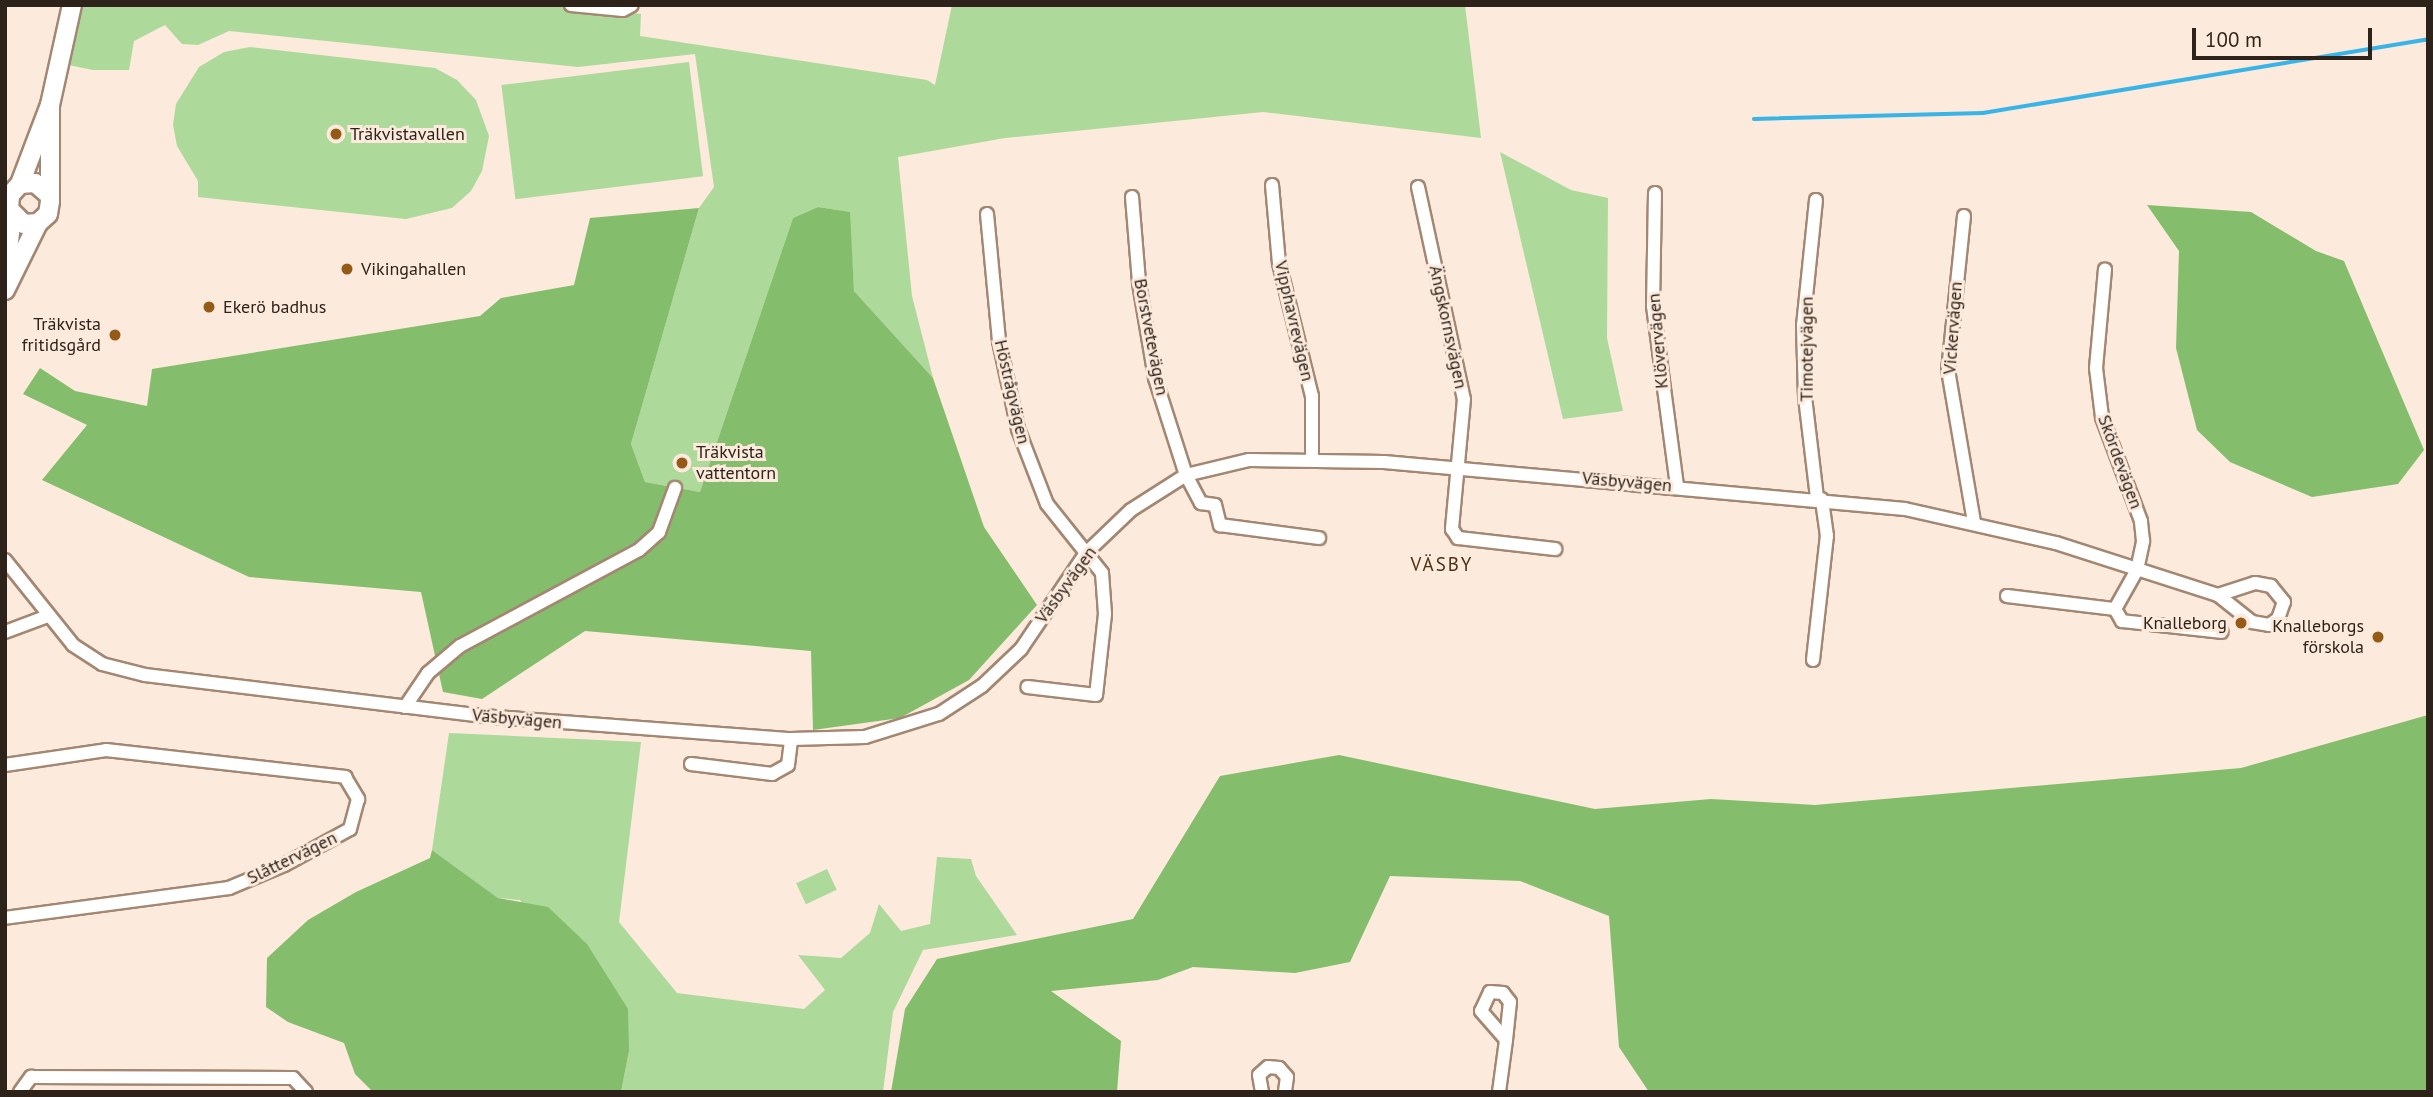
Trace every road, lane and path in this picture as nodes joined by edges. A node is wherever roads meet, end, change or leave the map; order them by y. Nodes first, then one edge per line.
1 (72, 5) edge
2 (571, 5) edge
3 (632, 5) edge
4 (50, 106) junction
5 (1272, 186) dead end
6 (13, 187) edge
7 (1418, 187) dead end
8 (1655, 193) dead end
9 (49, 195) junction
10 (1132, 197) dead end
11 (1816, 200) dead end
12 (9, 211) edge
13 (987, 214) dead end
14 (1964, 216) dead end
15 (38, 223) junction
16 (2105, 269) dead end
17 (5, 275) edge
18 (5, 290) edge
19 (1312, 457) junction
20 (1459, 469) junction
21 (1186, 475) junction
22 (1677, 487) junction
23 (675, 488) dead end
24 (1819, 498) junction
25 (1974, 522) junction
26 (1319, 538) dead end
27 (1555, 550) dead end
28 (1086, 553) junction
29 (5, 560) edge
30 (2137, 570) junction
31 (2218, 595) junction
32 (2007, 596) dead end
33 (2115, 609) junction
34 (48, 616) junction
35 (5, 632) edge
36 (2221, 632) dead end
37 (1813, 660) dead end
38 (1027, 687) dead end
39 (405, 707) junction
40 (791, 739) junction
41 (691, 764) dead end
42 (5, 765) edge
43 (5, 918) edge
44 (1506, 1040) dead end
45 (20, 1092) edge
46 (306, 1092) edge
47 (1262, 1092) edge
48 (1285, 1092) edge
49 (1499, 1092) edge

1 - 4 main road
2 - 3 street
4 - 6 main road
4 - 9 main road
5 - 19 street, Vipphavrevägen
6 - 9 main road
6 - 12 main road
7 - 20 street, Ängskornsvägen
8 - 22 street, Klövervägen
9 - 15 main road
10 - 21 street, Borstvetevägen
11 - 24 street, Timotejvägen
12 - 15 main road
12 - 17 main road
13 - 28 street, Höstrågvägen
14 - 25 street, Vickervägen
15 - 18 main road
16 - 30 street, Skördevägen
19 - 20 street, Väsbyvägen
19 - 21 street, Väsbyvägen
20 - 22 street, Väsbyvägen
20 - 27 street, Ängskornsvägen
21 - 26 street, Borstvetevägen
21 - 28 street, Väsbyvägen
22 - 24 street, Väsbyvägen
23 - 39 street
24 - 25 street, Väsbyvägen
24 - 37 street, Timotejvägen
25 - 30 street, Väsbyvägen
28 - 38 street, Höstrågvägen
28 - 40 street, Väsbyvägen
29 - 34 street, Väsbyvägen
30 - 31 street, Väsbyvägen
30 - 33 street
31 - 31 street, Väsbyvägen
32 - 33 street
33 - 36 street
34 - 35 street
34 - 39 street, Väsbyvägen
39 - 40 street, Väsbyvägen
40 - 41 street
42 - 43 street, Slåttervägen
44 - 49 street
45 - 46 street
47 - 48 street

